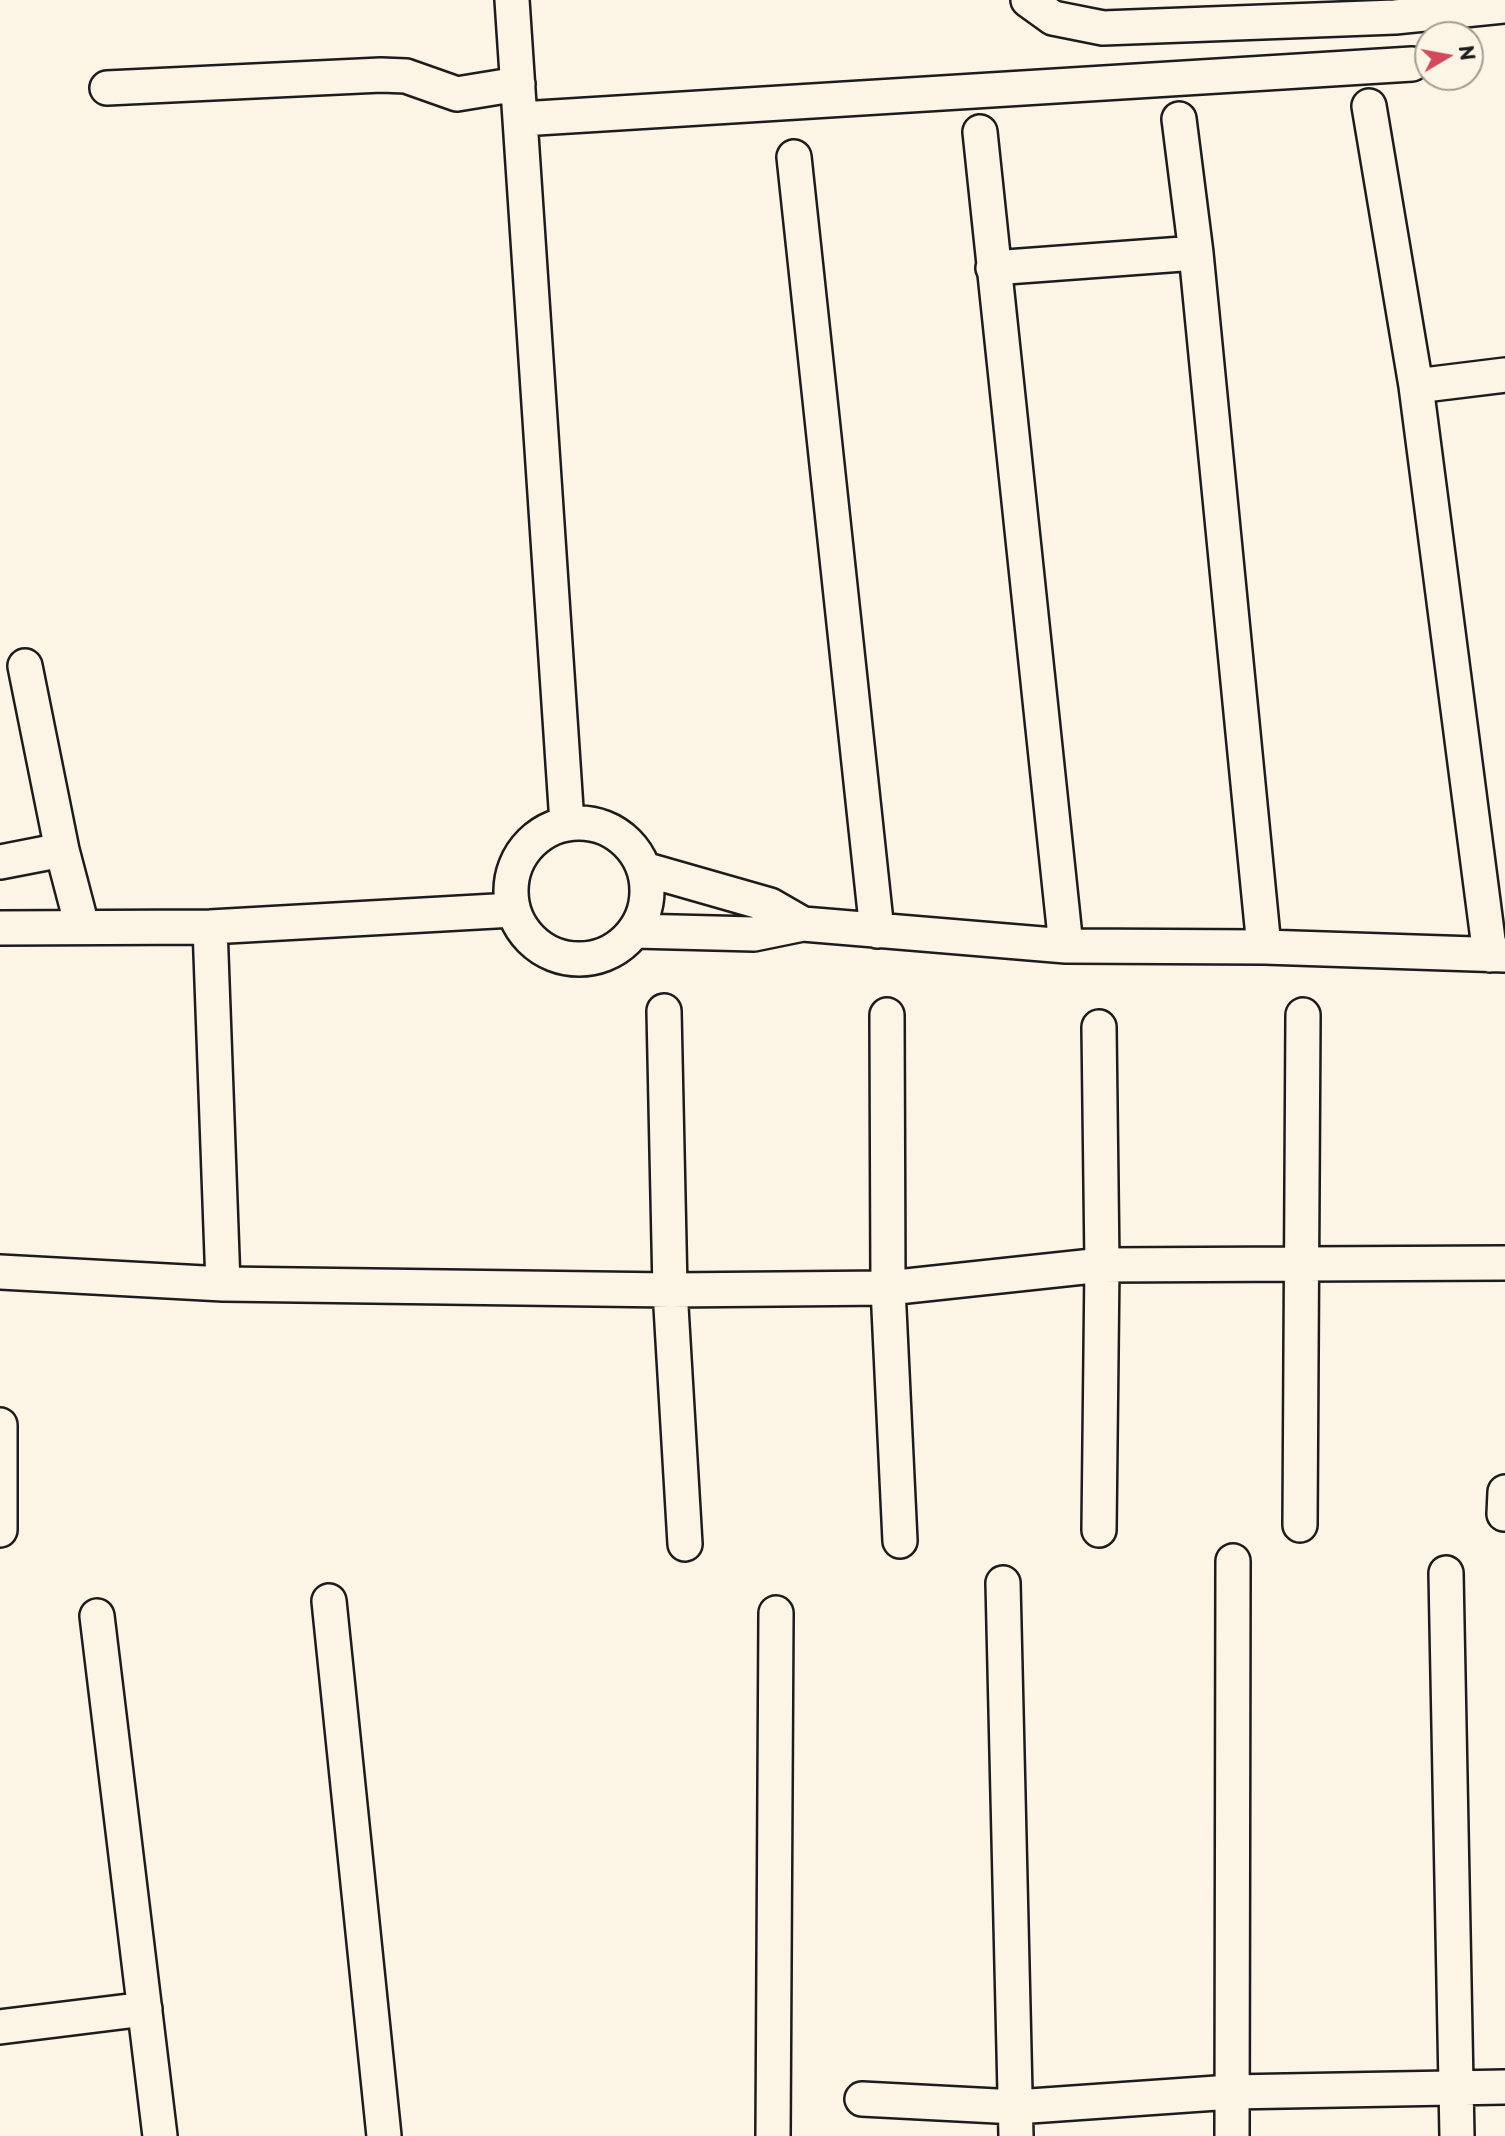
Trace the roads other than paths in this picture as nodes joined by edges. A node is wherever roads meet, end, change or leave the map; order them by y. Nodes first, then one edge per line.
1 (512, 0) edge
2 (1028, 0) edge
3 (1505, 6) edge
4 (1393, 9) edge
5 (1412, 64) dead end
6 (518, 84) junction
7 (107, 88) dead end
8 (1369, 106) dead end
9 (520, 119) junction
10 (1179, 119) dead end
11 (980, 132) dead end
12 (794, 157) dead end
13 (1196, 253) junction
14 (993, 268) junction
15 (1505, 375) edge
16 (1416, 386) junction
17 (24, 666) dead end
18 (567, 823) junction
19 (62, 850) junction
20 (0, 862) edge
21 (644, 869) junction
22 (513, 911) junction
23 (803, 924) junction
24 (82, 926) junction
25 (209, 927) junction
26 (0, 928) edge
27 (635, 931) junction
28 (877, 931) junction
29 (1066, 946) junction
30 (1264, 947) junction
31 (1498, 955) edge
32 (664, 1012) dead end
33 (887, 1015) dead end
34 (1303, 1015) dead end
35 (1099, 1027) dead end
36 (1505, 1263) edge
37 (1102, 1265) junction
38 (1303, 1265) junction
39 (0, 1272) edge
40 (223, 1283) junction
41 (888, 1288) junction
42 (670, 1290) junction
43 (0, 1426) edge
44 (1505, 1492) edge
45 (1504, 1514) edge
46 (1300, 1525) dead end
47 (0, 1530) edge
48 (1099, 1530) dead end
49 (900, 1541) dead end
50 (685, 1544) dead end
51 (1233, 1561) dead end
52 (1446, 1573) dead end
53 (1003, 1583) dead end
54 (329, 1601) dead end
55 (776, 1613) dead end
56 (97, 1616) dead end
57 (145, 2009) junction
58 (0, 2027) edge
59 (1458, 2086) junction
60 (1505, 2087) edge
61 (1231, 2092) junction
62 (862, 2099) dead end
63 (1016, 2121) edge
64 (160, 2136) edge
65 (384, 2136) edge
66 (773, 2136) edge
67 (1232, 2136) edge
68 (1457, 2136) edge

1 - 6 street
2 - 4 street
3 - 4 street
5 - 9 street
6 - 7 street
6 - 9 street
8 - 16 street
9 - 18 street
10 - 13 street
11 - 14 street
12 - 28 street
13 - 14 street
13 - 30 street
14 - 29 street
15 - 16 street
16 - 31 street
17 - 19 street
18 - 21 street
18 - 22 street
19 - 20 street
19 - 24 street
21 - 23 street
21 - 27 street
22 - 25 street
22 - 27 street
23 - 27 street
23 - 28 street
24 - 25 street
24 - 26 street
25 - 40 street
28 - 29 street
29 - 30 street
30 - 31 street
32 - 42 street
33 - 41 street
34 - 38 street
35 - 37 street
36 - 38 street
37 - 38 street
37 - 41 street
37 - 48 street
38 - 46 street
39 - 40 street
40 - 42 street
41 - 42 street
41 - 49 street
42 - 50 street
43 - 47 street
44 - 45 street
51 - 61 street
52 - 59 street
53 - 63 street
54 - 65 street
55 - 66 street
56 - 57 street
57 - 58 street
57 - 64 street
59 - 60 street
59 - 61 street
59 - 68 street
61 - 63 street
61 - 67 street
62 - 63 street

